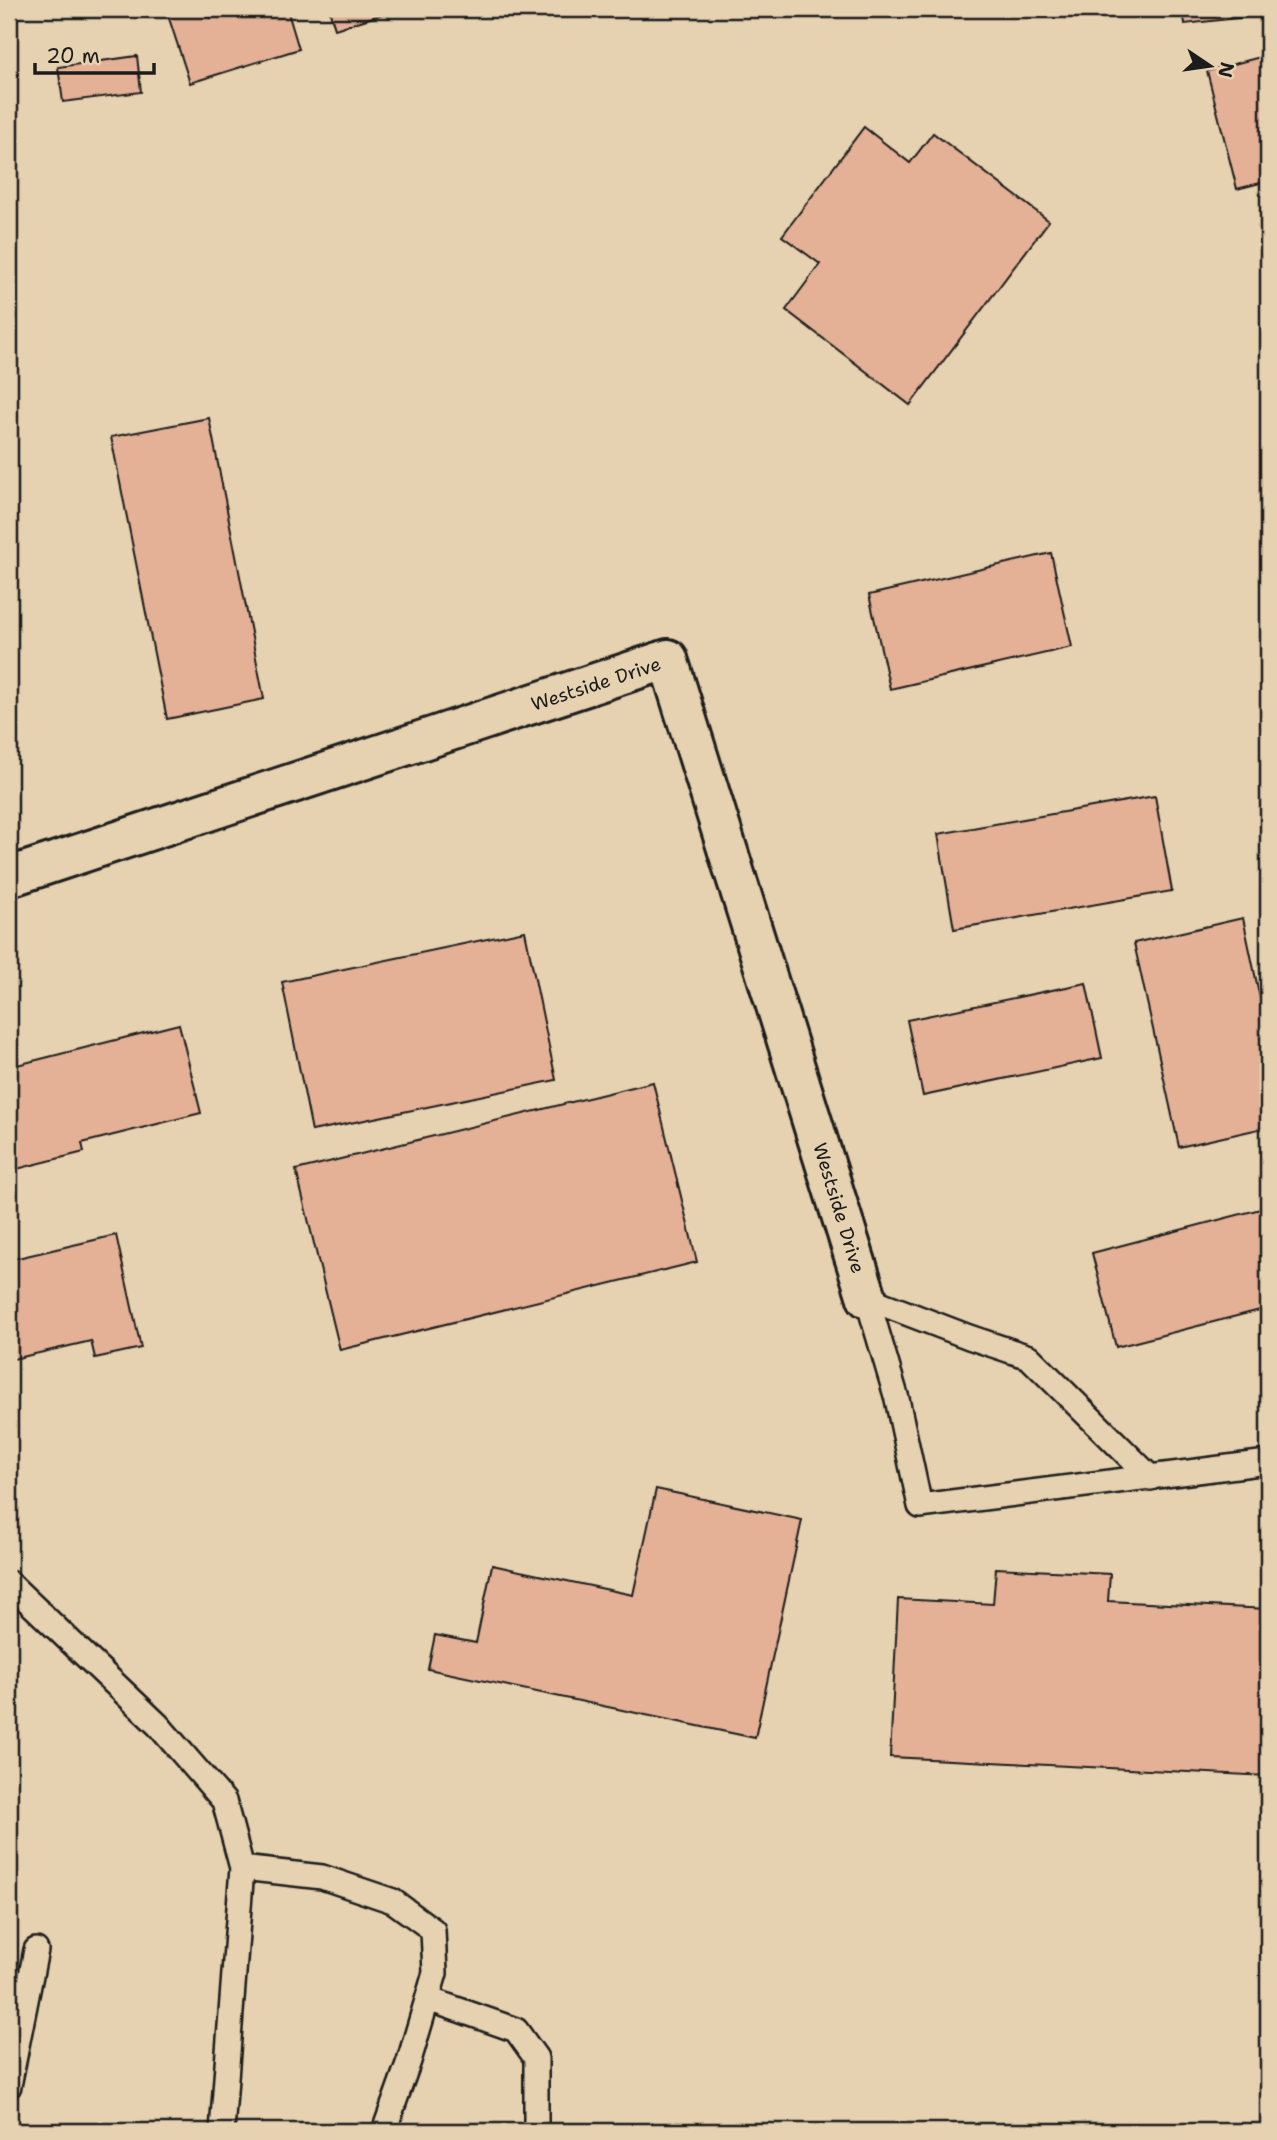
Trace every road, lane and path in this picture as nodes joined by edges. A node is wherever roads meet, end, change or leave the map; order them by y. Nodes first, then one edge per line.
1 (9, 877) edge
2 (867, 1298) junction
3 (1268, 1462) edge
4 (1151, 1478) junction
5 (9, 1583) edge
6 (242, 1868) junction
7 (36, 1950) dead end
8 (428, 1998) junction
9 (9, 2086) edge
10 (222, 2131) edge
11 (383, 2131) edge
12 (536, 2131) edge

1 - 2 street, Westside Drive
2 - 4 lane
2 - 4 lane
3 - 4 lane
5 - 6 lane
6 - 8 lane
6 - 10 lane
7 - 9 lane
8 - 11 lane
8 - 12 lane

